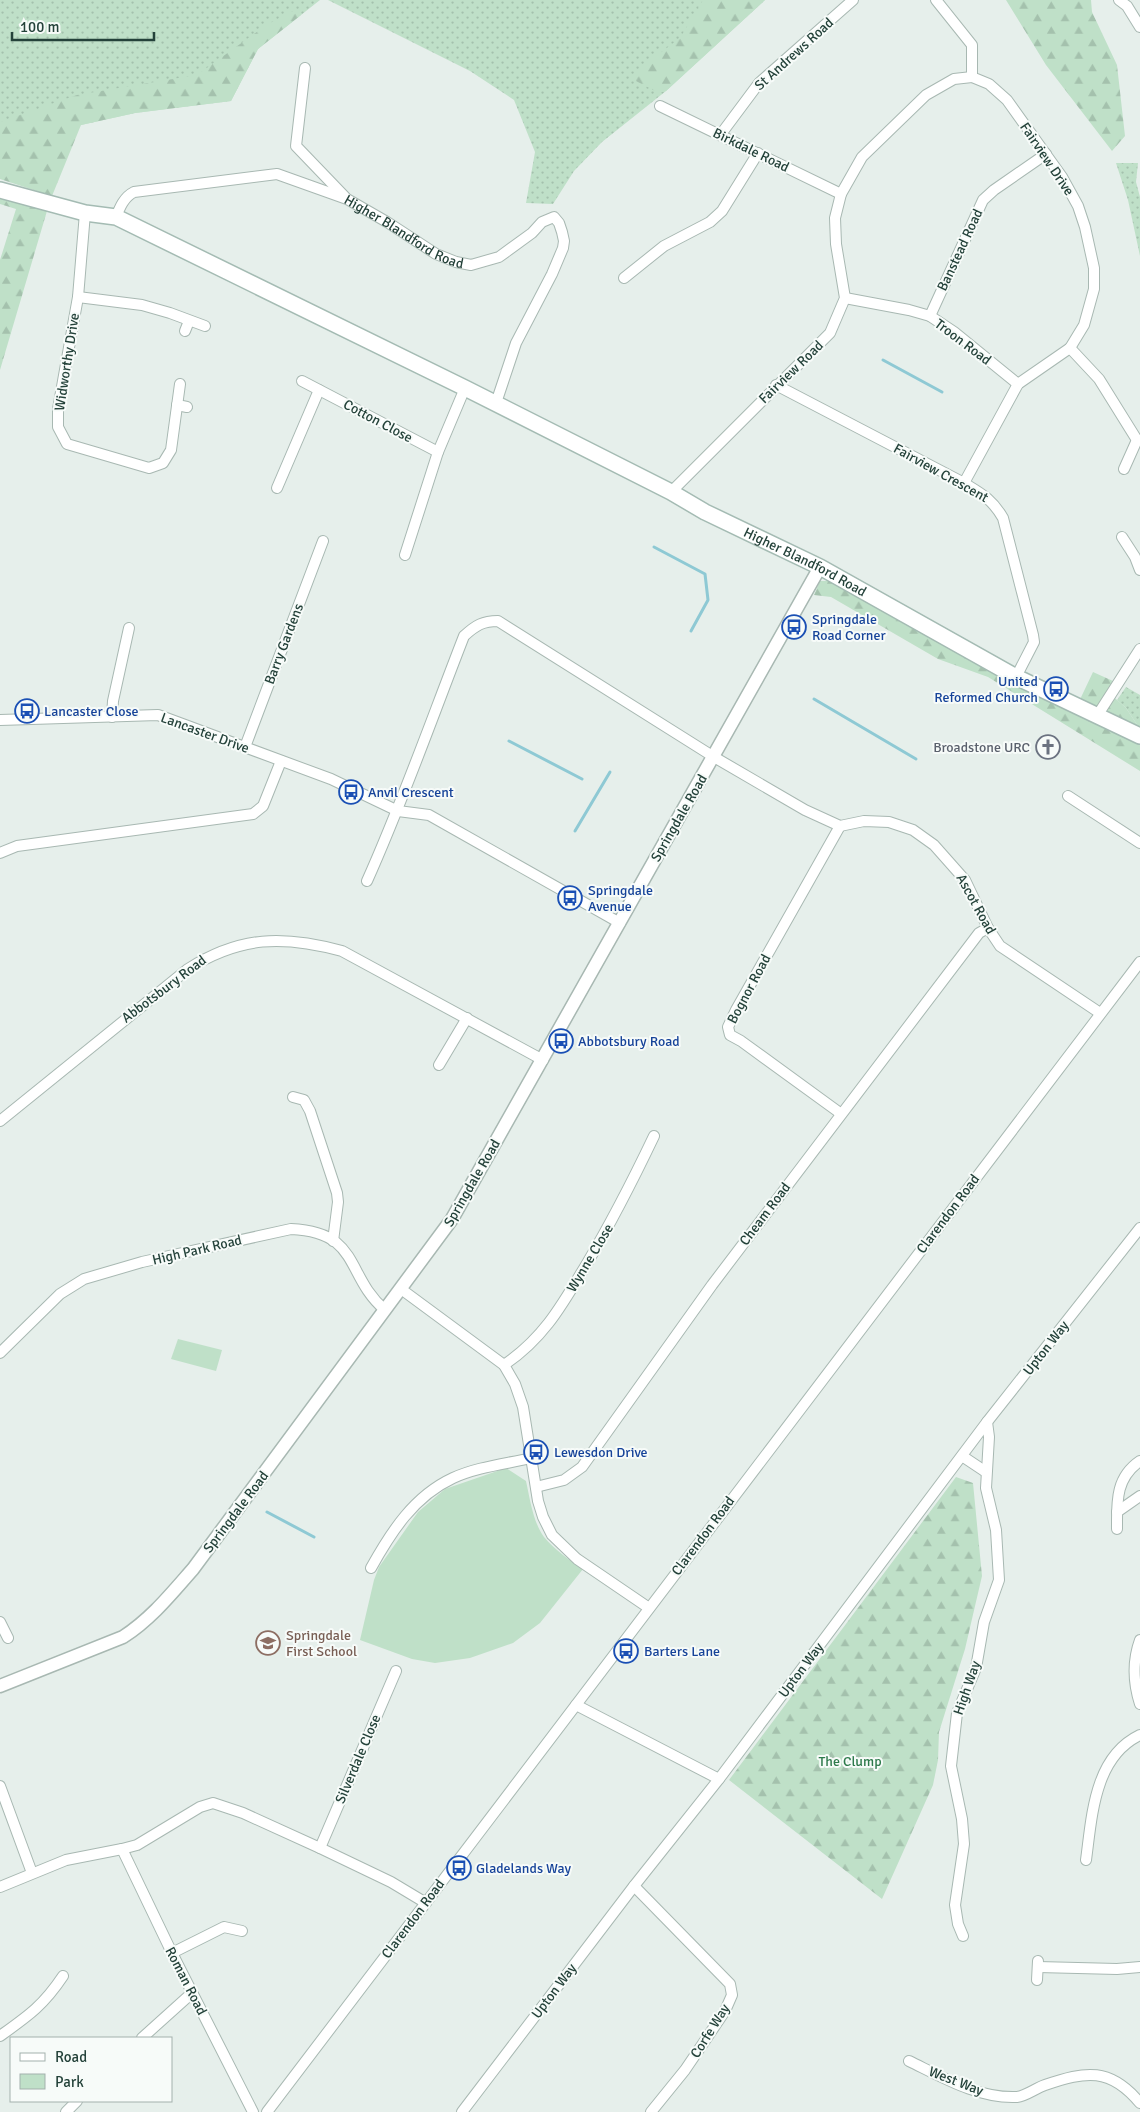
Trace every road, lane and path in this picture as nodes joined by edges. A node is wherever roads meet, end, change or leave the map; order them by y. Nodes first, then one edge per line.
1 (853, 0) edge
2 (936, 0) edge
3 (1119, 0) edge
4 (1140, 27) edge
5 (305, 68) dead end
6 (972, 77) junction
7 (660, 106) dead end
8 (721, 134) junction
9 (758, 153) junction
10 (1046, 154) junction
11 (0, 190) edge
12 (841, 194) junction
13 (347, 199) junction
14 (85, 212) junction
15 (116, 218) junction
16 (624, 278) dead end
17 (78, 296) junction
18 (845, 298) junction
19 (930, 316) junction
20 (189, 320) junction
21 (205, 326) dead end
22 (185, 331) dead end
23 (1070, 348) junction
24 (302, 381) dead end
25 (180, 384) dead end
26 (1018, 384) junction
27 (776, 385) junction
28 (465, 388) junction
29 (319, 390) junction
30 (496, 404) junction
31 (1139, 440) edge
32 (438, 452) junction
33 (1124, 469) dead end
34 (964, 483) junction
35 (278, 488) dead end
36 (671, 492) junction
37 (1122, 537) dead end
38 (323, 542) dead end
39 (405, 555) dead end
40 (820, 567) junction
41 (1140, 570) edge
42 (129, 628) dead end
43 (1140, 649) edge
44 (1016, 677) junction
45 (1097, 716) junction
46 (112, 717) junction
47 (0, 720) edge
48 (1140, 736) edge
49 (245, 747) junction
50 (714, 757) junction
51 (281, 761) junction
52 (1068, 796) dead end
53 (398, 810) junction
54 (840, 826) junction
55 (1140, 843) edge
56 (0, 853) edge
57 (367, 881) dead end
58 (620, 923) junction
59 (988, 928) junction
60 (1140, 962) edge
61 (1100, 1013) junction
62 (467, 1018) junction
63 (543, 1060) junction
64 (439, 1065) dead end
65 (293, 1097) dead end
66 (840, 1114) junction
67 (0, 1121) edge
68 (654, 1136) dead end
69 (1140, 1228) edge
70 (333, 1241) junction
71 (402, 1289) junction
72 (386, 1310) junction
73 (0, 1353) edge
74 (504, 1365) junction
75 (988, 1422) junction
76 (962, 1456) junction
77 (531, 1458) junction
78 (1140, 1461) edge
79 (986, 1472) junction
80 (536, 1487) junction
81 (1140, 1496) edge
82 (1117, 1512) junction
83 (1117, 1529) dead end
84 (370, 1568) dead end
85 (649, 1608) junction
86 (0, 1622) edge
87 (8, 1638) dead end
88 (1140, 1640) edge
89 (396, 1671) dead end
90 (0, 1686) edge
91 (1140, 1704) edge
92 (576, 1705) junction
93 (1140, 1735) edge
94 (719, 1779) junction
95 (0, 1786) edge
96 (320, 1848) junction
97 (122, 1850) junction
98 (1086, 1860) dead end
99 (32, 1873) junction
100 (634, 1886) junction
101 (0, 1887) edge
102 (426, 1903) junction
103 (242, 1931) dead end
104 (963, 1936) dead end
105 (172, 1953) junction
106 (1140, 1967) edge
107 (62, 1976) dead end
108 (1037, 1980) dead end
109 (192, 1993) junction
110 (0, 2036) edge
111 (143, 2037) edge
112 (910, 2063) dead end
113 (76, 2102) edge
114 (1140, 2103) edge
115 (66, 2112) edge
116 (253, 2112) edge
117 (267, 2112) edge
118 (462, 2112) edge
119 (650, 2112) edge

1 - 8 street, St Andrews Road
2 - 6 street
3 - 4 street
5 - 13 street
6 - 10 street, Fairview Drive
6 - 12 street
7 - 8 street, Birkdale Road
8 - 9 street, Birkdale Road
9 - 12 street, Birkdale Road
9 - 16 street
10 - 19 street, Banstead Road
10 - 23 street, Fairview Drive
11 - 14 main road, Higher Blandford Road
12 - 18 street
13 - 15 street, Higher Blandford Road
13 - 30 street, Higher Blandford Road
14 - 15 main road, Higher Blandford Road
14 - 17 street, Widworthy Drive
15 - 28 main road, Higher Blandford Road
17 - 20 street, Widworthy Drive
17 - 25 street, Widworthy Drive
18 - 19 street, Troon Road
18 - 27 street, Fairview Road
19 - 26 street, Troon Road
20 - 21 street, Widworthy Drive
20 - 22 street
23 - 26 street, Fairview Drive
23 - 31 street
24 - 29 street, Cotton Close
26 - 34 street, Fairview Drive
27 - 34 street, Fairview Crescent
27 - 36 street, Fairview Road
28 - 30 main road, Higher Blandford Road
28 - 32 street
29 - 32 street, Cotton Close
29 - 35 street
30 - 36 main road, Higher Blandford Road
31 - 33 street
32 - 39 street
34 - 44 street, Fairview Crescent
36 - 40 main road, Higher Blandford Road
37 - 41 street
38 - 49 street, Barry Gardens
40 - 44 main road, Higher Blandford Road
40 - 50 street, Springdale Road
42 - 46 street
43 - 45 street
44 - 45 main road, Higher Blandford Road
45 - 48 main road, Higher Blandford Road
46 - 47 street, Lancaster Drive
46 - 49 street, Lancaster Drive
49 - 51 street, Lancaster Drive
50 - 53 street
50 - 54 street
50 - 58 street, Springdale Road
51 - 53 street, Lancaster Drive
51 - 56 street
52 - 55 street
53 - 57 street
53 - 58 street
54 - 59 street, Ascot Road
54 - 66 street, Bognor Road
58 - 63 street, Springdale Road
59 - 61 street, Ascot Road
59 - 66 street, Cheam Road
60 - 61 street, Clarendon Road
61 - 85 street, Clarendon Road
62 - 63 street, Abbotsbury Road
62 - 64 street
62 - 67 street, Abbotsbury Road
63 - 71 street, Springdale Road
65 - 70 street
66 - 80 street, Cheam Road
68 - 74 street, Wynne Close
69 - 75 street, Upton Way
70 - 72 street, High Park Road
70 - 73 street, High Park Road
71 - 72 street, Springdale Road
71 - 74 street
72 - 90 street, Springdale Road
74 - 77 street
75 - 76 street, Upton Way
75 - 79 street, High Way
76 - 79 street
76 - 94 street, Upton Way
77 - 80 street
77 - 84 street
78 - 82 street
79 - 104 street, High Way
80 - 85 street
81 - 82 street
82 - 83 street
85 - 92 street, Clarendon Road
86 - 87 street
88 - 91 street
89 - 96 street, Silverdale Close
92 - 94 street
92 - 102 street, Clarendon Road
93 - 98 street
94 - 100 street, Upton Way
95 - 99 street
96 - 97 street
96 - 102 street
97 - 99 street
97 - 105 street, Roman Road
99 - 101 street
100 - 118 street, Upton Way
100 - 119 street, Corfe Way
102 - 117 street, Clarendon Road
103 - 105 street
105 - 109 street, Roman Road
106 - 108 street
107 - 110 street
109 - 111 street
109 - 116 street, Roman Road
112 - 114 street, West Way
113 - 115 street

